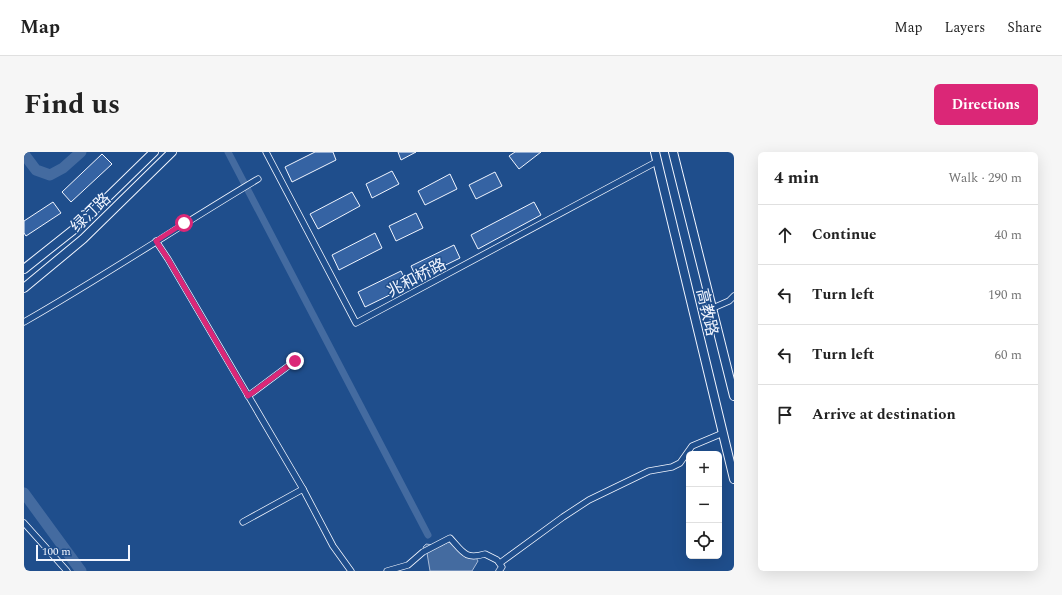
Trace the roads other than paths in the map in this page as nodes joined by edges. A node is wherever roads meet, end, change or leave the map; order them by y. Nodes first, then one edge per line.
1 (154, 152) edge
2 (172, 152) edge
3 (266, 152) edge
4 (655, 152) edge
5 (674, 152) edge
6 (658, 161) junction
7 (258, 179) dead end
8 (156, 241) junction
9 (24, 269) edge
10 (24, 288) edge
11 (734, 296) edge
12 (713, 308) junction
13 (24, 322) edge
14 (295, 361) dead end
15 (248, 396) junction
16 (734, 396) edge
17 (723, 433) junction
18 (734, 479) edge
19 (303, 489) junction
20 (24, 522) edge
21 (243, 522) dead end
22 (500, 563) junction
23 (67, 571) edge
24 (351, 571) edge
25 (387, 571) edge
26 (500, 571) edge

1 - 9 main road, 绿汀路
2 - 10 main road, 绿汀路
3 - 6 street, 兆和桥路
4 - 6 main road, 高教路
5 - 12 main road, 高教路
6 - 17 main road, 高教路
7 - 8 street
8 - 13 street
8 - 15 street
11 - 12 street
12 - 16 main road, 高教路
14 - 15 street
15 - 19 street
17 - 18 main road, 高教路
17 - 22 street
19 - 21 street
19 - 24 street
20 - 23 street
22 - 25 street
22 - 26 street

